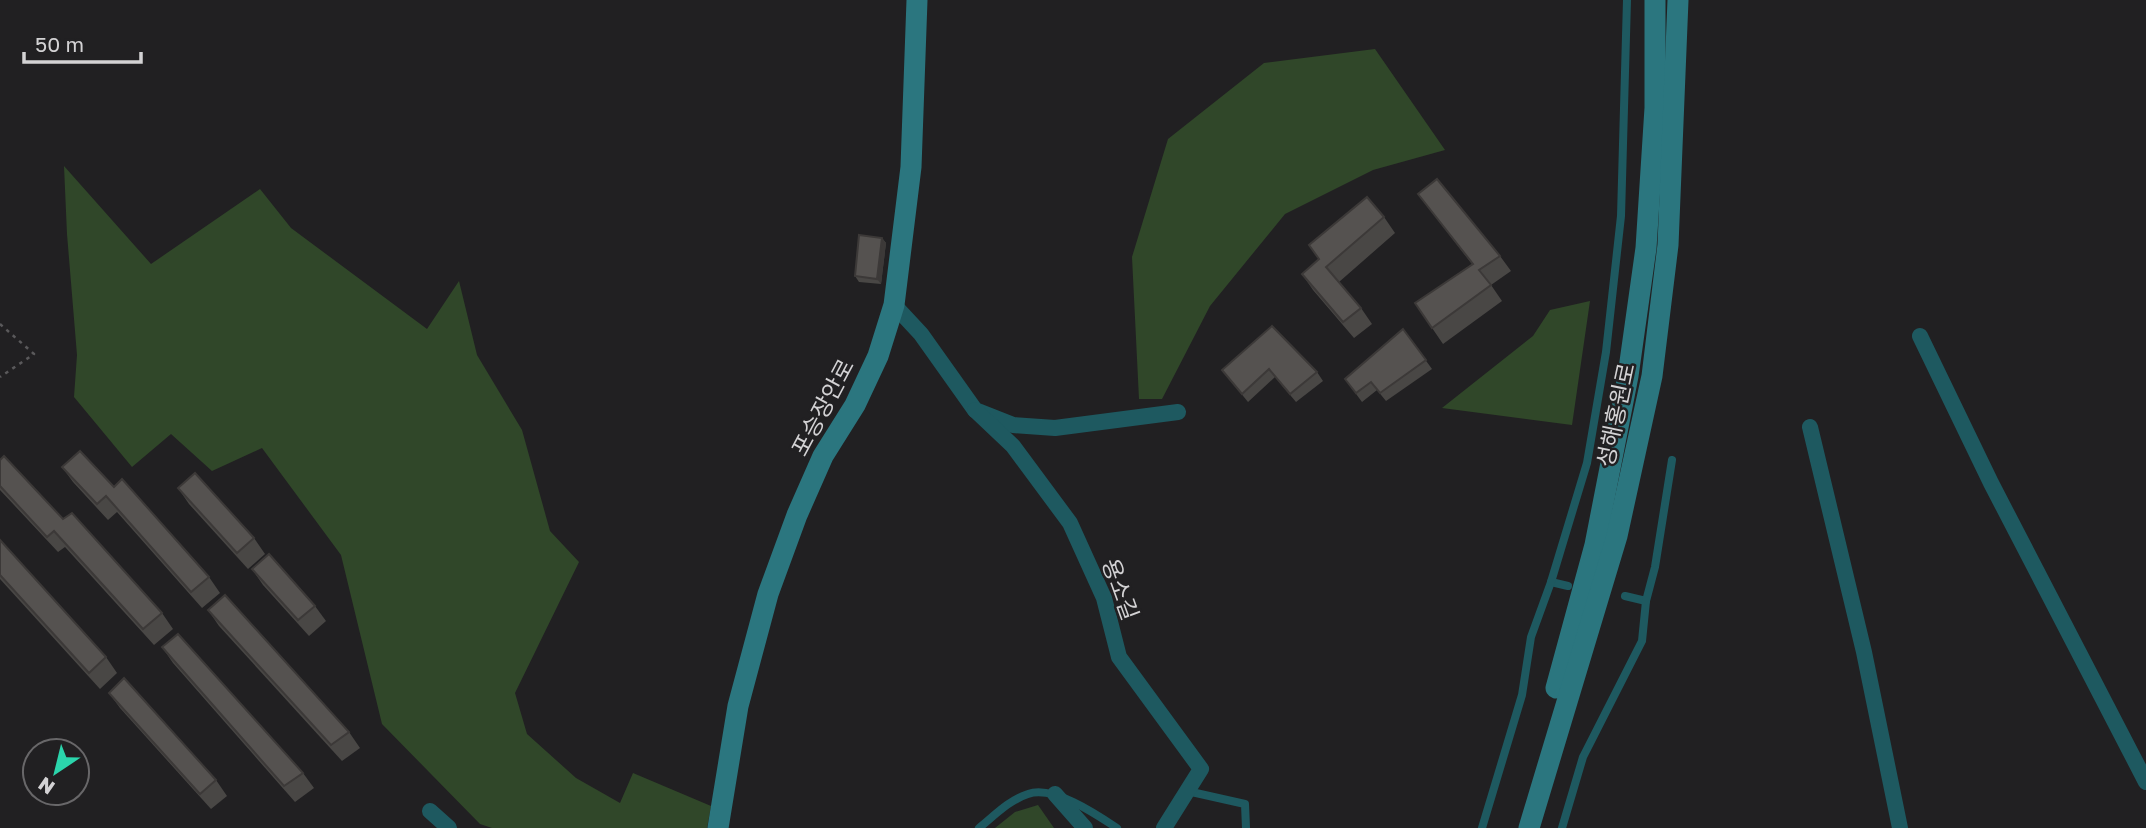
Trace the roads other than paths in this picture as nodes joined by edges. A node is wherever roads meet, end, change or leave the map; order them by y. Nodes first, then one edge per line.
1 (917, 0) edge
2 (1627, 0) edge
3 (1654, 0) edge
4 (1678, 0) edge
5 (894, 305) junction
6 (1920, 336) dead end
7 (975, 410) junction
8 (1178, 412) dead end
9 (1810, 427) dead end
10 (1672, 460) dead end
11 (1551, 582) junction
12 (1568, 586) dead end
13 (1626, 596) dead end
14 (1646, 601) junction
15 (2146, 782) edge
16 (1187, 791) junction
17 (1055, 794) junction
18 (430, 811) dead end
19 (449, 828) edge
20 (719, 828) edge
21 (979, 828) edge
22 (1085, 828) edge
23 (1117, 828) edge
24 (1164, 828) edge
25 (1246, 828) edge
26 (1482, 828) edge
27 (1514, 828) edge
28 (1529, 828) edge
29 (1562, 828) edge
30 (1900, 828) edge

1 - 5 main road, 포승장안로
2 - 11 lane
3 - 27 main road, 성해홍원로
4 - 28 main road, 성해홍원로
5 - 7 street, 용소길
5 - 20 main road, 포승장안로
6 - 15 street
7 - 8 street
7 - 16 street, 용소길
9 - 30 street
10 - 14 lane
11 - 12 lane
11 - 26 lane
13 - 14 lane
14 - 29 lane
16 - 24 street, 용소길
16 - 25 lane
17 - 21 lane
17 - 22 street
17 - 23 lane
18 - 19 street

